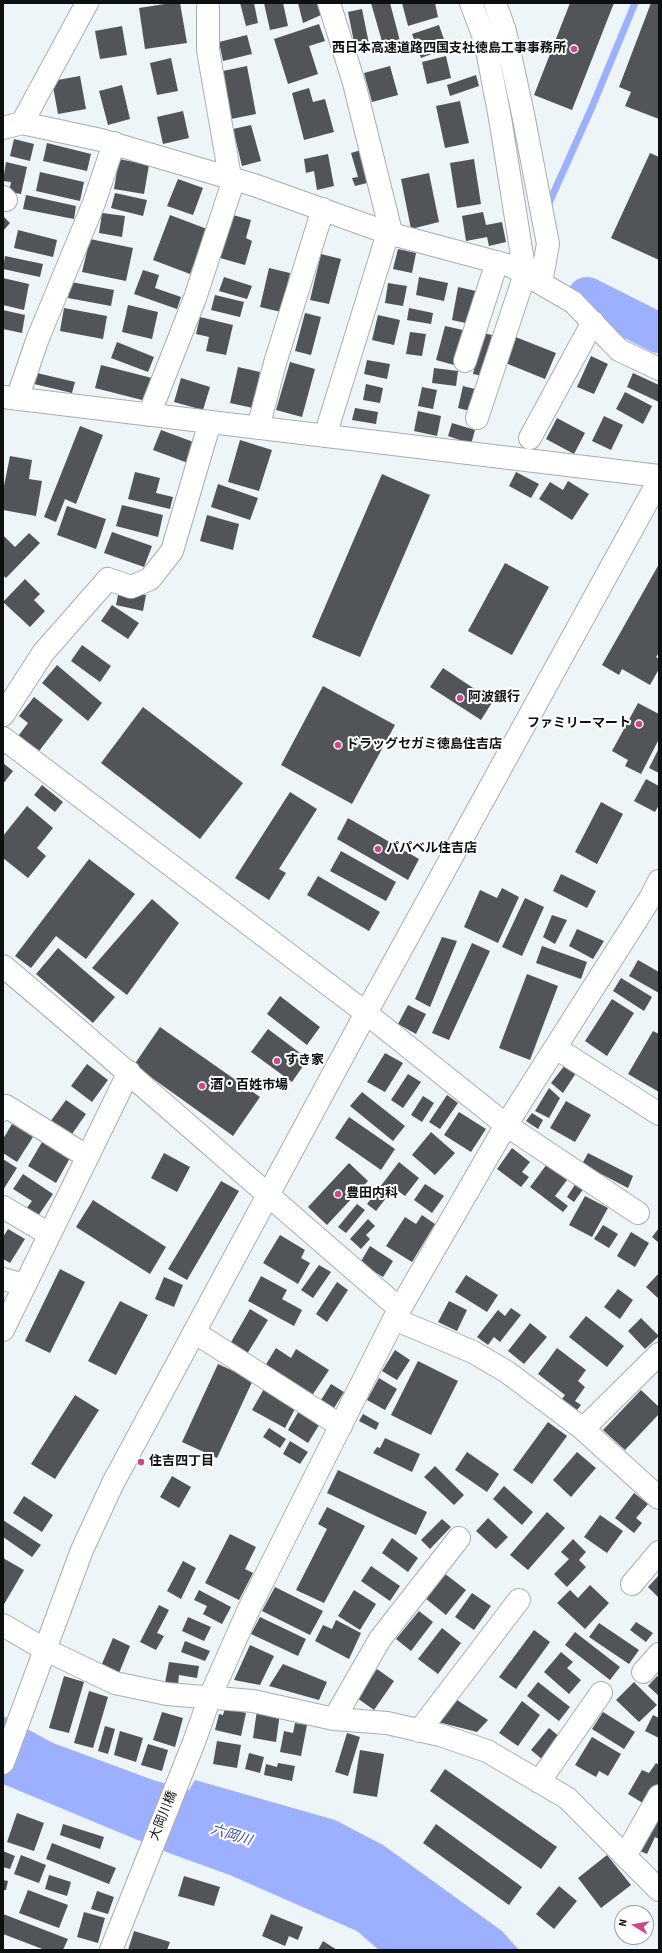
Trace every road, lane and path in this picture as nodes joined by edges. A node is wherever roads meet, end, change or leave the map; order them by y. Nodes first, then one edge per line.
1 (87, 3) edge
2 (329, 3) edge
3 (471, 3) edge
4 (495, 3) edge
5 (209, 4) edge
6 (12, 125) edge
7 (114, 143) junction
8 (232, 178) junction
9 (323, 209) junction
10 (389, 232) junction
11 (497, 262) junction
12 (533, 278) junction
13 (593, 322) junction
14 (465, 361) dead end
15 (659, 368) edge
16 (10, 398) edge
17 (149, 415) junction
18 (476, 418) dead end
19 (210, 422) junction
20 (258, 428) junction
21 (325, 436) junction
22 (530, 438) dead end
23 (658, 484) edge
24 (3, 715) edge
25 (3, 738) edge
26 (656, 893) edge
27 (3, 966) edge
28 (366, 1013) junction
29 (556, 1048) junction
30 (129, 1072) junction
31 (3, 1110) edge
32 (659, 1114) edge
33 (506, 1125) junction
34 (86, 1156) junction
35 (267, 1196) junction
36 (3, 1207) edge
37 (638, 1213) dead end
38 (49, 1234) junction
39 (3, 1279) edge
40 (24, 1285) junction
41 (397, 1314) junction
42 (3, 1330) edge
43 (194, 1332) junction
44 (659, 1354) edge
45 (340, 1426) junction
46 (583, 1429) junction
47 (659, 1498) edge
48 (459, 1538) dead end
49 (659, 1552) edge
50 (632, 1584) dead end
51 (519, 1600) dead end
52 (3, 1625) edge
53 (44, 1649) junction
54 (659, 1654) edge
55 (643, 1672) dead end
56 (601, 1693) dead end
57 (210, 1697) junction
58 (334, 1720) junction
59 (419, 1731) junction
60 (3, 1763) edge
61 (539, 1782) junction
62 (659, 1796) edge
63 (625, 1856) junction
64 (659, 1890) edge
65 (111, 1950) edge

1 - 6 street
2 - 10 street
3 - 12 street
4 - 12 street
5 - 8 street
6 - 7 street
7 - 8 street
7 - 16 street
8 - 9 street
8 - 17 street
9 - 10 street
9 - 20 street
10 - 11 street
10 - 21 street
11 - 12 street
11 - 14 street
12 - 13 street
12 - 18 street
13 - 15 street
13 - 22 street
16 - 17 street
17 - 19 street
19 - 20 street
19 - 24 street
20 - 21 street
21 - 23 street
23 - 28 street
25 - 28 street
26 - 29 street, 大岡川橋
27 - 30 street
28 - 33 street
28 - 35 street
29 - 32 street
29 - 33 street, 大岡川橋
30 - 34 street
30 - 35 street
31 - 34 street
33 - 37 street
33 - 41 street, 大岡川橋
34 - 38 street
35 - 41 street
35 - 43 street
36 - 38 street
38 - 40 street
39 - 40 street
40 - 42 street
41 - 45 street, 大岡川橋
41 - 46 street
43 - 45 street
43 - 53 street
44 - 46 street
45 - 57 street, 大岡川橋
46 - 47 street
48 - 58 street
49 - 50 street
51 - 59 street
52 - 53 street
53 - 57 street
53 - 60 street
54 - 55 street
56 - 61 street
57 - 58 street
57 - 65 street, 大岡川橋
58 - 59 street
59 - 61 street
61 - 63 street
62 - 63 street
63 - 64 street

